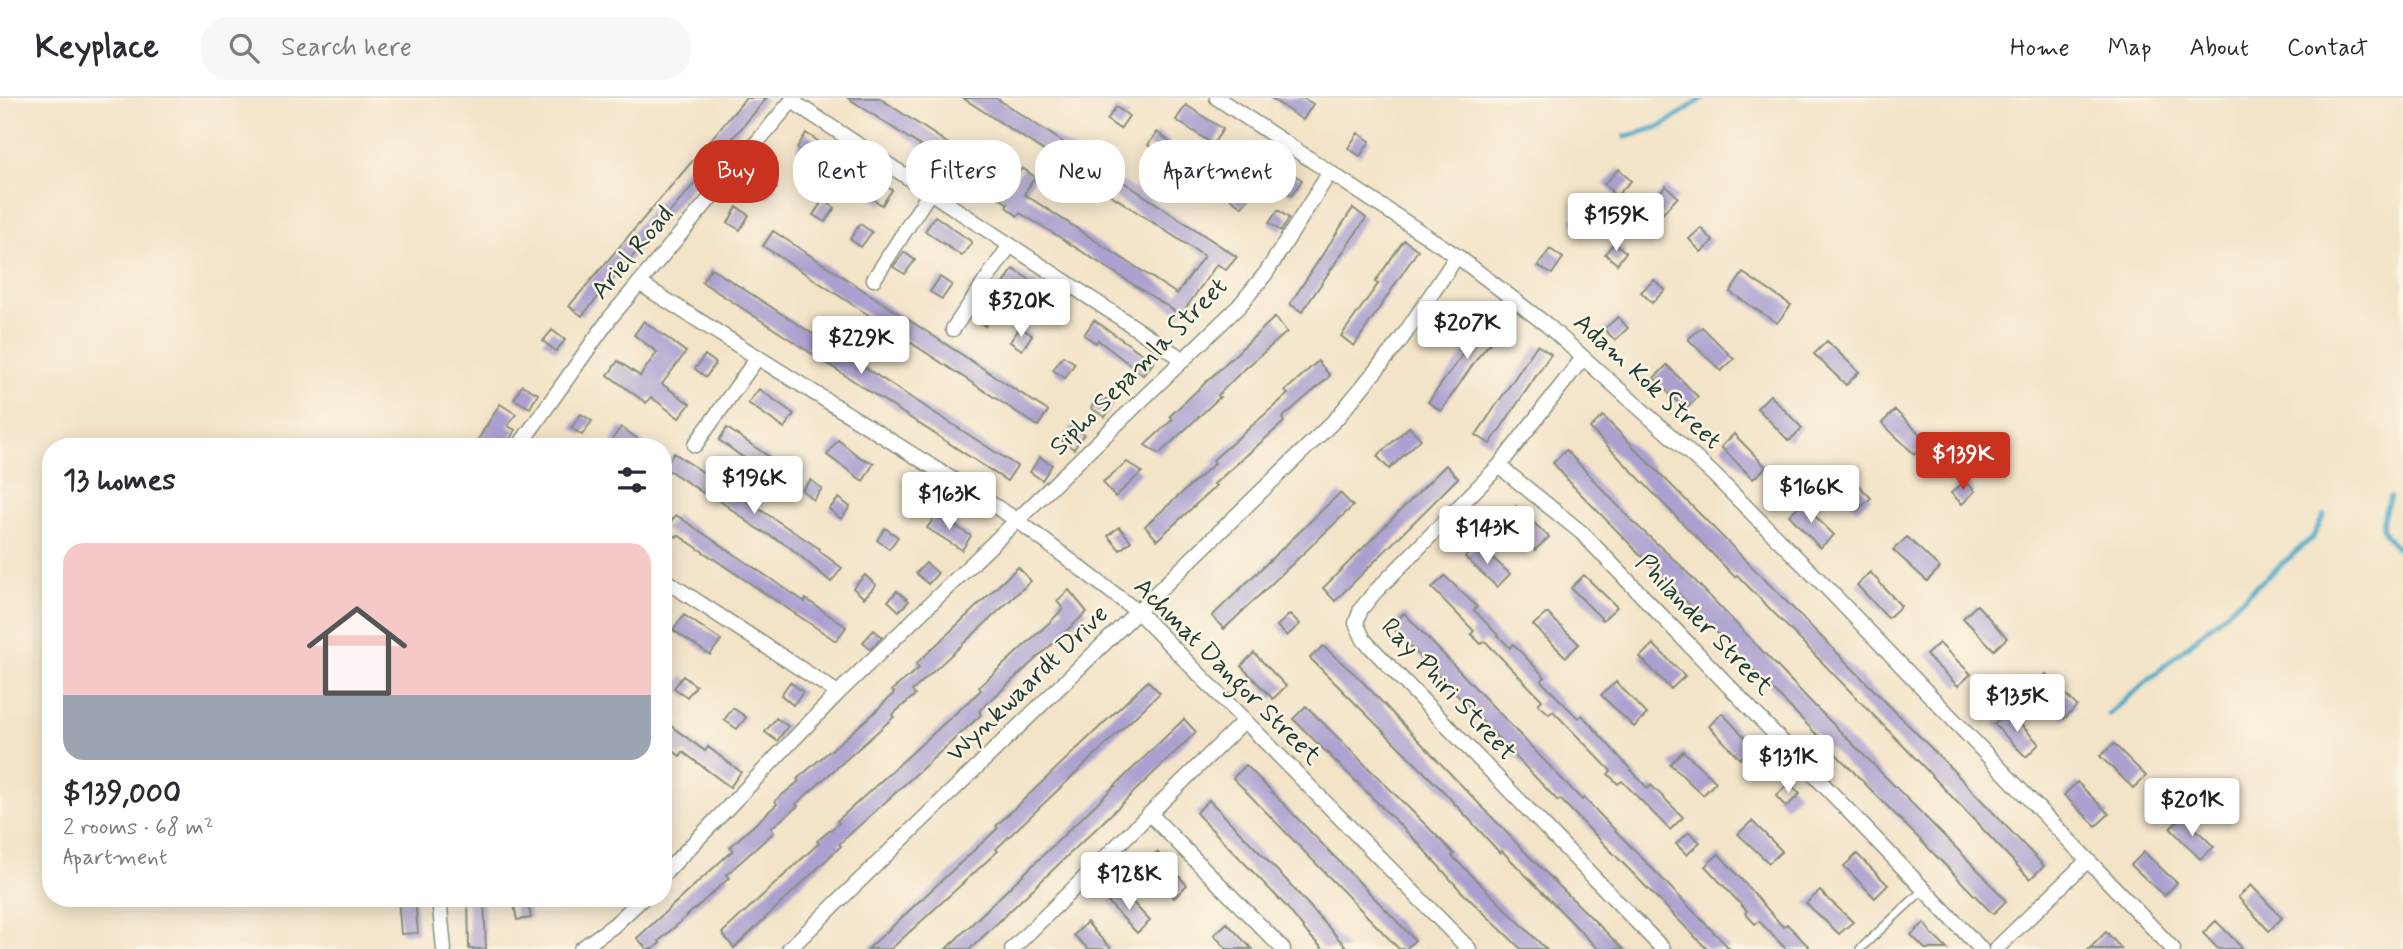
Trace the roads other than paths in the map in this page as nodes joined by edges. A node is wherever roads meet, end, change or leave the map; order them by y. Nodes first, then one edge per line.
1 (1217, 98) edge
2 (793, 99) edge
3 (1330, 172) junction
4 (906, 176) edge
5 (923, 203) edge
6 (947, 203) edge
7 (1010, 244) junction
8 (1457, 256) junction
9 (874, 279) dead end
10 (639, 282) junction
11 (953, 329) dead end
12 (758, 358) junction
13 (1184, 359) junction
14 (1582, 359) junction
15 (524, 438) edge
16 (695, 445) dead end
17 (1499, 466) junction
18 (1017, 520) junction
19 (672, 585) edge
20 (1138, 612) junction
21 (838, 693) junction
22 (1244, 721) junction
23 (1151, 815) junction
24 (672, 855) edge
25 (2087, 861) junction
26 (1924, 889) junction
27 (440, 907) edge
28 (633, 907) edge
29 (444, 949) edge
30 (581, 949) edge
31 (789, 949) edge
32 (1012, 949) edge
33 (1283, 949) edge
34 (1469, 949) edge
35 (1662, 949) edge
36 (1860, 949) edge
37 (1981, 949) edge
38 (1996, 949) edge
39 (2173, 949) edge

1 - 3 street
2 - 4 street
2 - 10 street, Ariel Road
3 - 8 street
3 - 13 street, Sipho Sepamla Street
5 - 9 street
6 - 7 street
7 - 11 street
7 - 13 street
8 - 14 street, Adam Kok Street
8 - 20 street, Wynkwaardt Drive
10 - 12 street, Achmat Dangor Street
10 - 15 street, Ariel Road
12 - 16 street
12 - 18 street, Achmat Dangor Street
13 - 18 street, Sipho Sepamla Street
14 - 17 street, Ray Phiri Street
14 - 25 street, Adam Kok Street
17 - 26 street, Philander Street
17 - 35 street, Ray Phiri Street
18 - 20 street, Achmat Dangor Street
18 - 21 street, Sipho Sepamla Street
19 - 21 street
20 - 22 street, Achmat Dangor Street
20 - 31 street, Wynkwaardt Drive
21 - 24 street, Sipho Sepamla Street
22 - 23 street
22 - 34 street, Achmat Dangor Street
23 - 32 street
23 - 33 street
25 - 38 street
25 - 39 street, Adam Kok Street
26 - 36 lane
26 - 37 street, Philander Street
27 - 29 street
28 - 30 street

